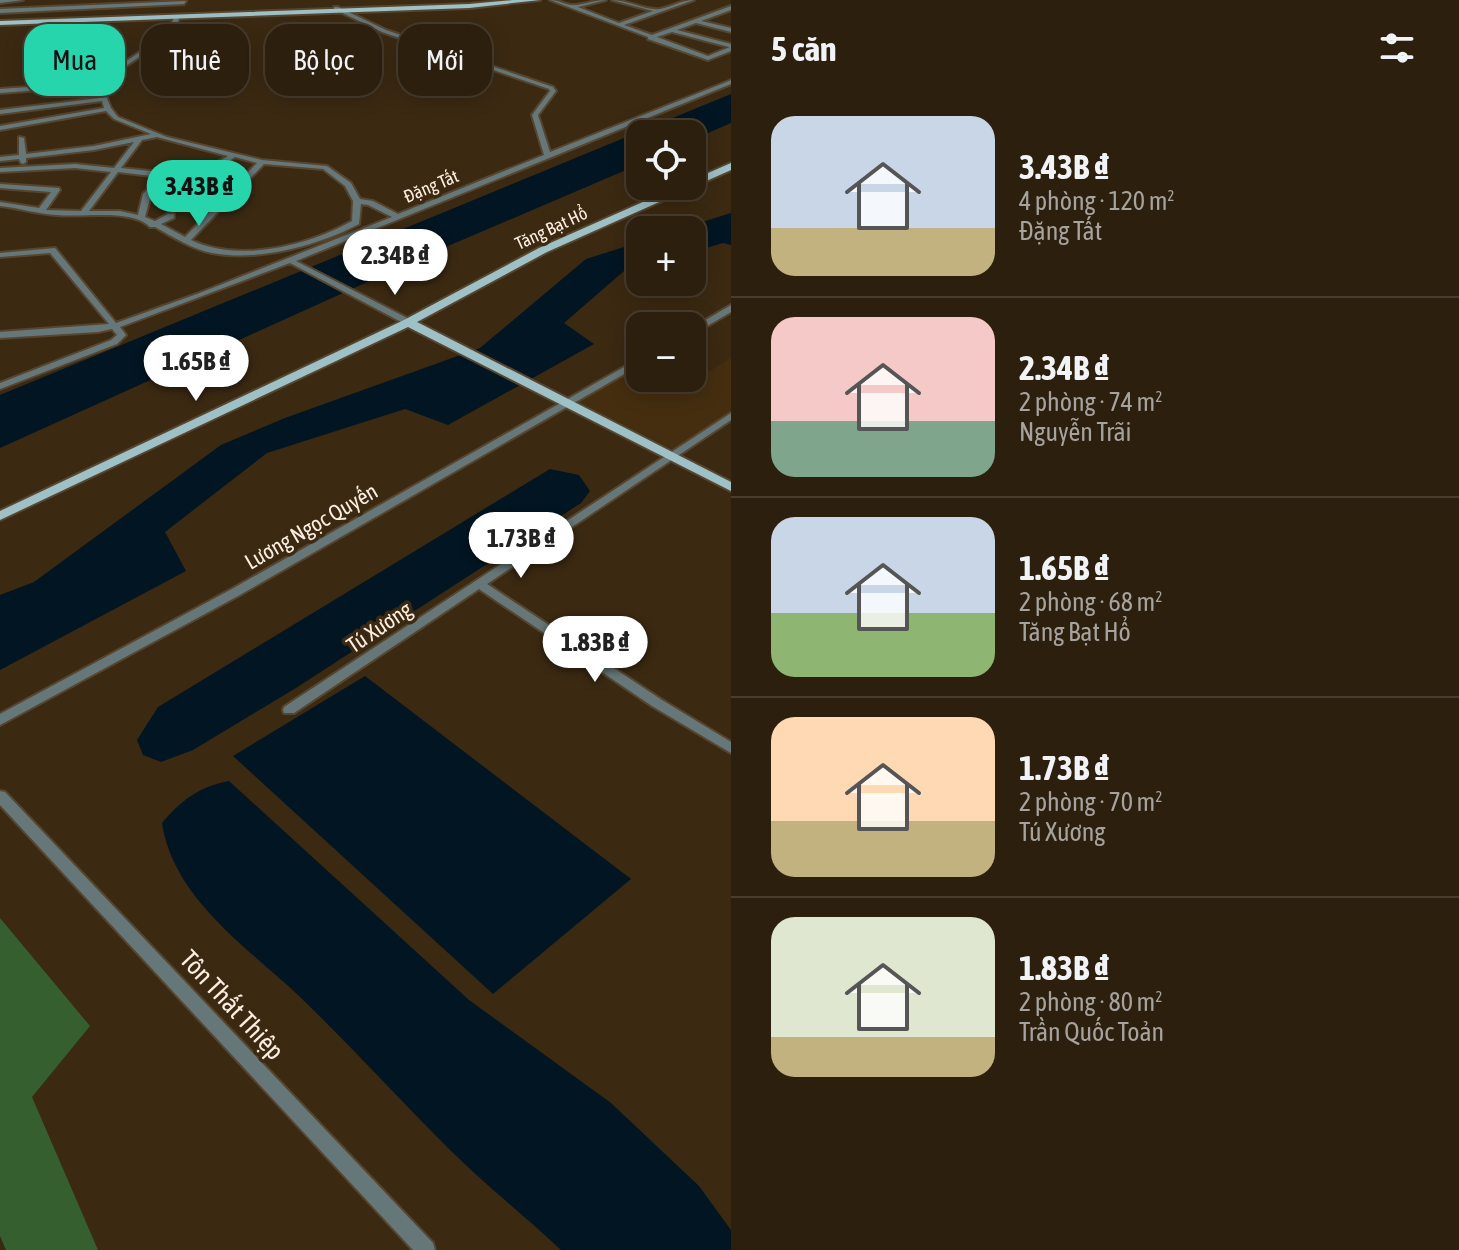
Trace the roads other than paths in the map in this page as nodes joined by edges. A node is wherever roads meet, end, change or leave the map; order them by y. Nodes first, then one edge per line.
1 (20, 0) edge
2 (513, 0) edge
3 (537, 0) edge
4 (553, 0) edge
5 (603, 0) edge
6 (615, 0) edge
7 (672, 0) edge
8 (691, 0) edge
9 (0, 1) edge
10 (185, 1) edge
11 (498, 3) edge
12 (683, 3) junction
13 (573, 7) junction
14 (731, 8) edge
15 (340, 9) junction
16 (0, 11) edge
17 (658, 11) junction
18 (721, 12) junction
19 (731, 14) edge
20 (178, 16) junction
21 (695, 21) junction
22 (0, 22) edge
23 (618, 25) junction
24 (671, 30) junction
25 (731, 30) edge
26 (650, 38) junction
27 (731, 48) edge
28 (125, 64) edge
29 (731, 82) edge
30 (24, 89) edge
31 (0, 91) edge
32 (103, 96) edge
33 (104, 99) junction
34 (108, 109) junction
35 (0, 112) edge
36 (0, 128) edge
37 (158, 135) junction
38 (21, 138) dead end
39 (139, 140) junction
40 (547, 154) junction
41 (234, 155) junction
42 (23, 157) junction
43 (248, 158) junction
44 (0, 159) edge
45 (262, 162) junction
46 (236, 166) dead end
47 (731, 166) edge
48 (24, 168) junction
49 (0, 170) edge
50 (118, 170) junction
51 (205, 174) dead end
52 (706, 178) edge
53 (0, 186) edge
54 (15, 186) junction
55 (656, 200) edge
56 (357, 201) junction
57 (0, 204) edge
58 (11, 205) junction
59 (42, 210) junction
60 (84, 213) junction
61 (171, 216) dead end
62 (398, 217) junction
63 (141, 218) junction
64 (153, 225) junction
65 (187, 239) junction
66 (0, 255) edge
67 (297, 264) junction
68 (731, 308) edge
69 (408, 322) junction
70 (706, 323) edge
71 (115, 326) junction
72 (0, 335) edge
73 (626, 369) edge
74 (0, 386) edge
75 (566, 402) junction
76 (731, 416) edge
77 (671, 456) junction
78 (731, 487) edge
79 (0, 516) edge
80 (481, 585) junction
81 (289, 710) dead end
82 (0, 720) edge
83 (731, 748) edge
84 (0, 796) edge
85 (426, 1250) edge

1 - 9 street
2 - 11 main road
3 - 11 main road
4 - 13 street
5 - 13 street
6 - 17 street
7 - 12 street
8 - 12 street
10 - 16 street
10 - 20 street
11 - 15 main road
12 - 17 street
13 - 23 street
14 - 18 street
15 - 20 main road
15 - 40 street
17 - 23 street
18 - 19 street
18 - 21 street
20 - 22 main road
20 - 28 street
21 - 24 street
21 - 25 street
23 - 26 street
24 - 26 street
24 - 27 street
26 - 27 street
29 - 40 street, Đặng Tất
30 - 31 street
32 - 33 street
33 - 34 street
33 - 35 street
34 - 36 street
34 - 37 street
37 - 39 street
37 - 41 street
38 - 42 street
39 - 42 street
39 - 50 street
40 - 62 street, Đặng Tất
41 - 43 street
41 - 51 street
42 - 44 street
42 - 48 street
43 - 45 street
43 - 46 street
45 - 56 street
45 - 65 street
47 - 52 main road, Tăng Bạt Hổ
48 - 49 street
48 - 50 street
48 - 54 street
50 - 60 street
50 - 63 street
53 - 54 street
54 - 58 street
54 - 59 street
55 - 69 main road, Tăng Bạt Hổ
56 - 62 street
56 - 65 street
57 - 58 street
58 - 59 street
59 - 60 street
60 - 63 street
61 - 64 street
62 - 67 street, Đặng Tất
63 - 64 street
64 - 65 street
66 - 71 street
67 - 69 street
67 - 71 street, Đặng Tất
68 - 70 street
69 - 75 main road
69 - 79 main road, Tăng Bạt Hổ
71 - 72 street, Đặng Tất
71 - 74 street
73 - 75 street, Lương Ngọc Quyến
75 - 77 main road
75 - 82 street, Lương Ngọc Quyến
76 - 77 street, Tú Xương
77 - 78 main road
77 - 80 street, Tú Xương
80 - 81 street, Tú Xương
80 - 83 street
84 - 85 street, Tôn Thất Thiệp

